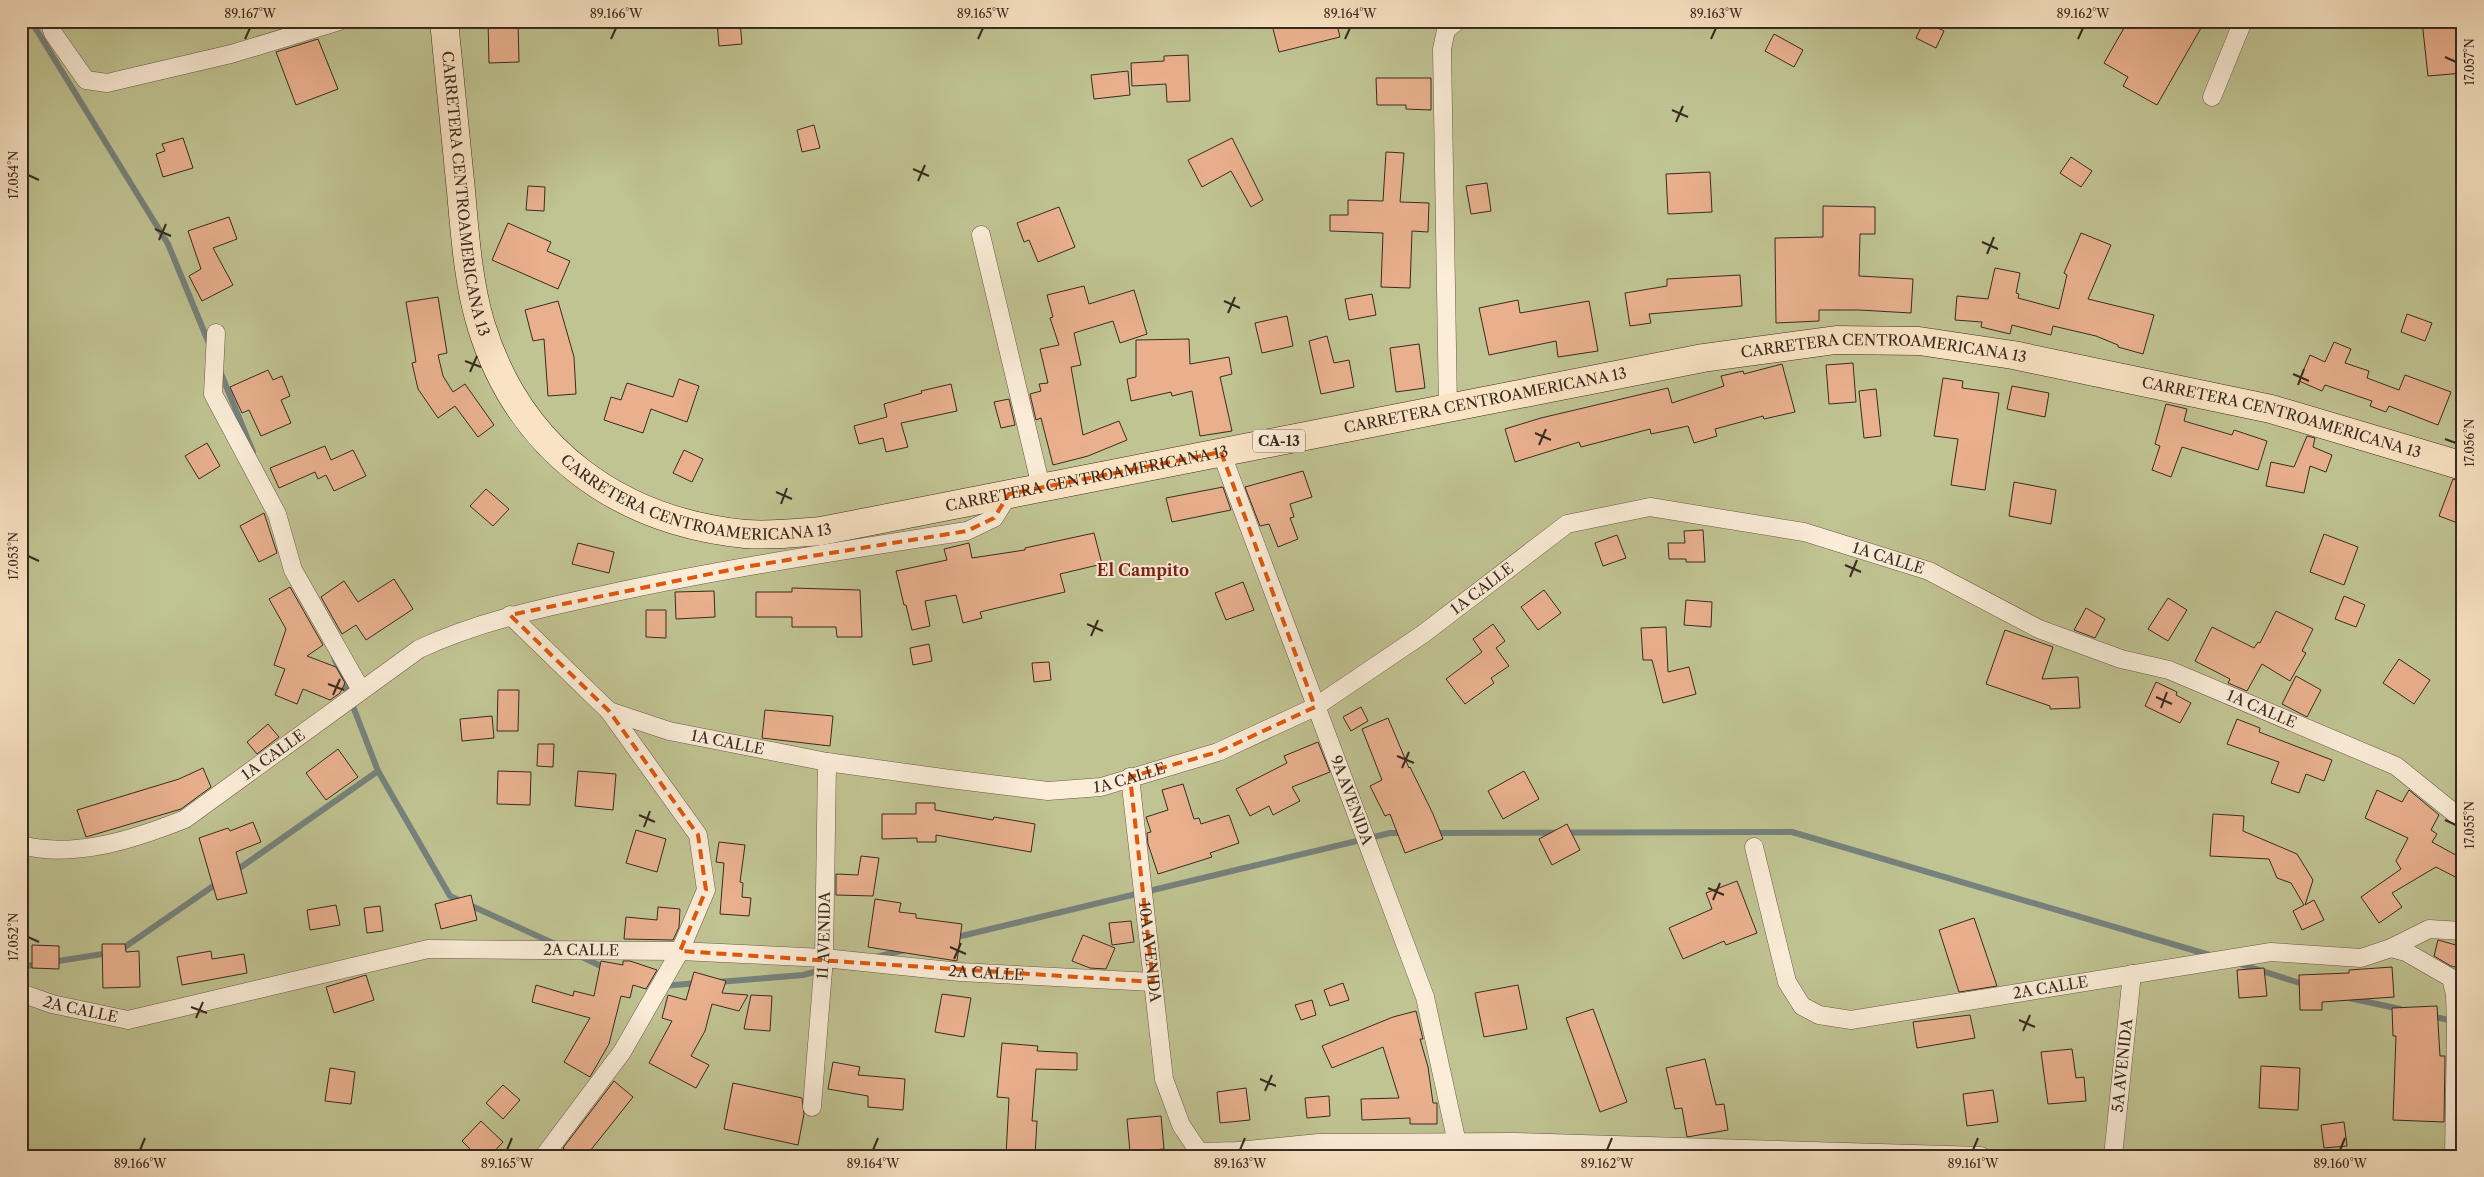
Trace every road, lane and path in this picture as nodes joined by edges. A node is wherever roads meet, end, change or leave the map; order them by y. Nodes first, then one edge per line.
1 (49, 21) edge
2 (340, 21) edge
3 (444, 21) edge
4 (1457, 21) edge
5 (2243, 21) edge
6 (2212, 97) dead end
7 (981, 235) dead end
8 (216, 333) dead end
9 (1448, 408) junction
10 (1221, 452) junction
11 (2463, 466) edge
12 (1041, 487) junction
13 (1009, 494) junction
14 (510, 615) junction
15 (361, 690) junction
16 (1315, 707) junction
17 (610, 711) junction
18 (827, 762) junction
19 (1130, 777) junction
20 (2463, 820) edge
21 (21, 845) edge
22 (1754, 847) dead end
23 (2463, 931) edge
24 (2392, 948) junction
25 (680, 951) junction
26 (824, 958) junction
27 (2132, 974) junction
28 (1152, 982) junction
29 (21, 993) edge
30 (812, 1107) dead end
31 (1456, 1149) edge
32 (1701, 1151) edge
33 (1870, 1154) edge
34 (544, 1156) edge
35 (1981, 1156) edge
36 (2113, 1156) edge
37 (2454, 1156) edge

1 - 2 street
3 - 13 highway, CARRETERA CENTROAMERICANA 13 / CA-13
4 - 9 street
5 - 6 street
7 - 12 street
8 - 15 street
9 - 10 highway, CARRETERA CENTROAMERICANA 13 / CA-13
9 - 11 highway, CARRETERA CENTROAMERICANA 13 / CA-13
10 - 12 highway, CARRETERA CENTROAMERICANA 13 / CA-13
10 - 16 street, 9A AVENIDA
12 - 13 highway, CARRETERA CENTROAMERICANA 13 / CA-13
13 - 14 street, 1A CALLE
14 - 15 street, 1A CALLE
14 - 17 street, 1A CALLE
15 - 21 street, 1A CALLE
16 - 19 street, 1A CALLE
16 - 20 street, 1A CALLE
16 - 31 street, 9A AVENIDA
17 - 18 street, 1A CALLE
17 - 25 street
18 - 19 street, 1A CALLE
18 - 26 street, 11 AVENIDA
19 - 28 street, 10A AVENIDA
22 - 27 street, 2A CALLE
23 - 24 street, 2A CALLE
24 - 27 street, 2A CALLE
24 - 37 street
25 - 26 street, 2A CALLE
25 - 29 street, 2A CALLE
25 - 34 street
26 - 28 street, 2A CALLE
26 - 30 street, 11 AVENIDA
27 - 36 street, 5A AVENIDA
28 - 31 street, 10A AVENIDA
31 - 32 street
32 - 33 street
33 - 35 street

